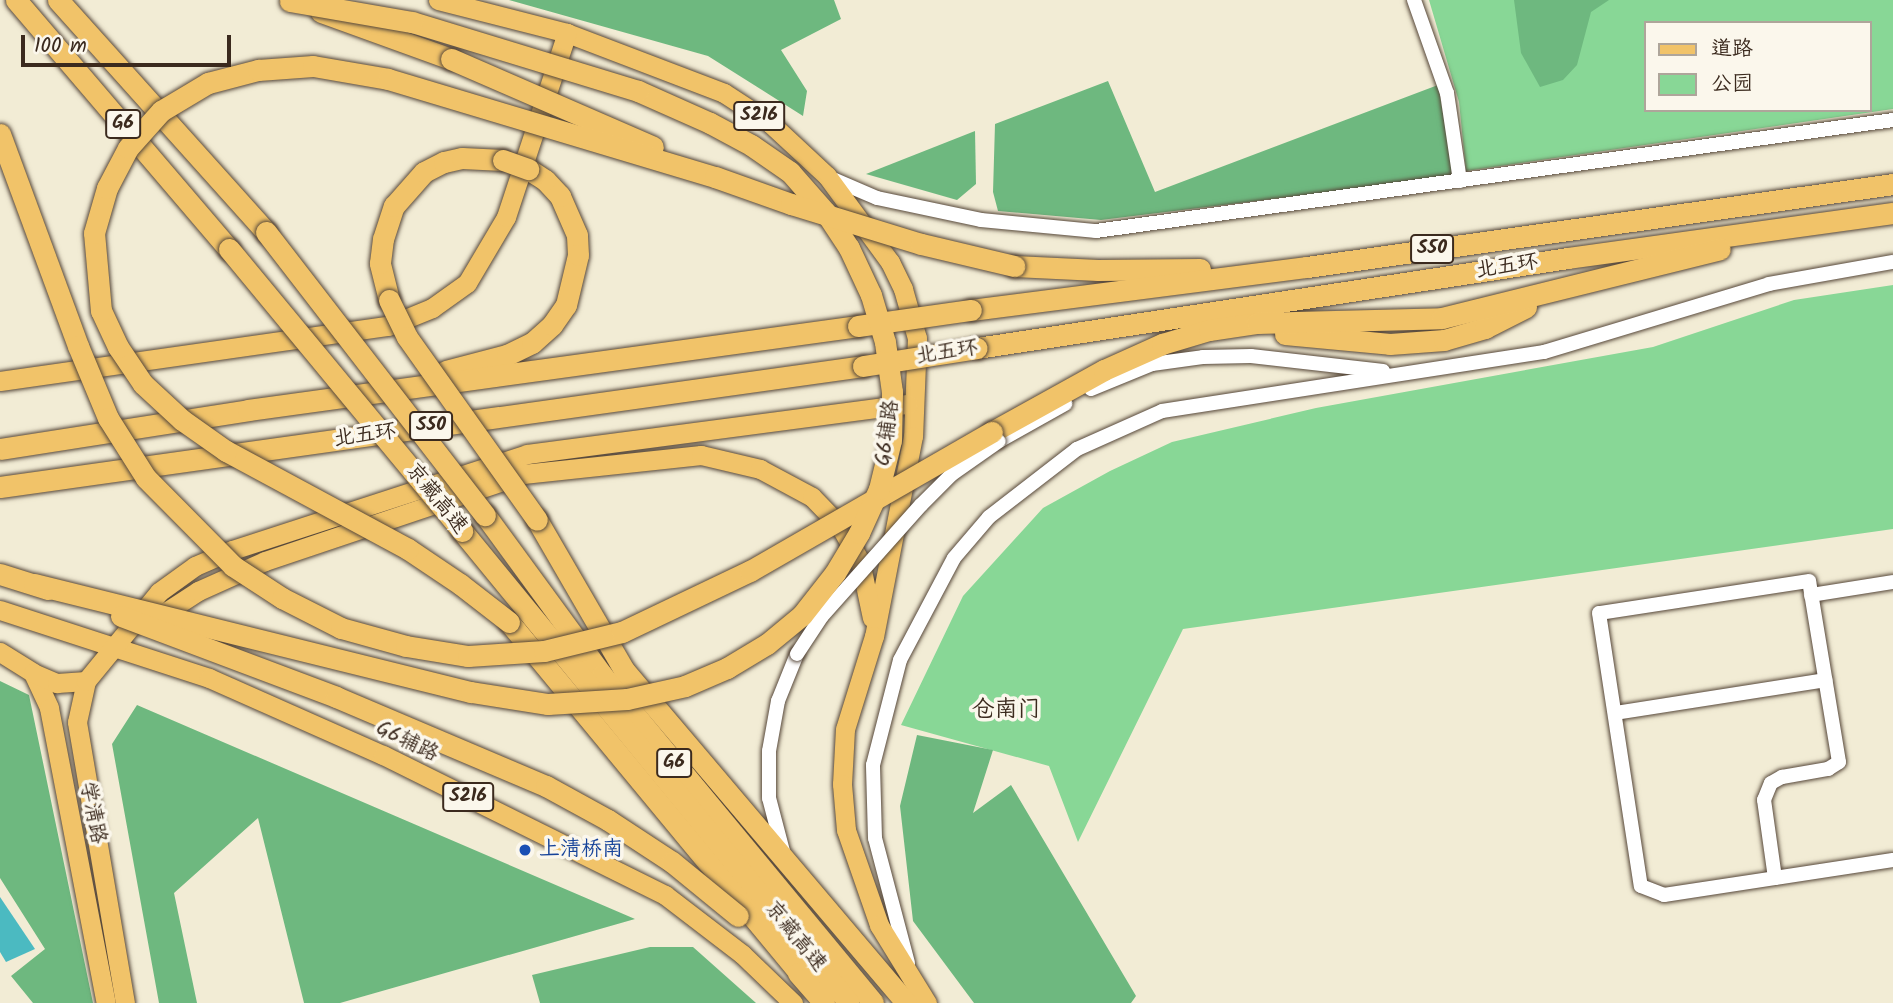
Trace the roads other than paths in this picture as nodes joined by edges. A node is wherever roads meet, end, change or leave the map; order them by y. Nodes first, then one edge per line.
1 (16, 0) edge
2 (58, 0) edge
3 (288, 0) edge
4 (438, 0) edge
5 (1414, 0) edge
6 (567, 33) junction
7 (1893, 120) edge
8 (0, 134) edge
9 (827, 176) junction
10 (715, 177) junction
11 (1460, 181) junction
12 (1893, 184) edge
13 (1886, 215) edge
14 (1850, 219) junction
15 (1893, 262) edge
16 (1307, 267) junction
17 (1402, 373) junction
18 (0, 381) edge
19 (916, 403) junction
20 (248, 410) junction
21 (995, 437) junction
22 (0, 449) edge
23 (0, 487) edge
24 (0, 575) edge
25 (34, 584) junction
26 (1892, 587) edge
27 (1811, 595) junction
28 (0, 610) edge
29 (874, 636) junction
30 (111, 648) junction
31 (0, 652) edge
32 (33, 673) junction
33 (1825, 680) junction
34 (86, 681) junction
35 (1615, 713) junction
36 (785, 860) junction
37 (1893, 860) edge
38 (1775, 878) junction
39 (808, 983) junction
40 (916, 998) edge
41 (106, 1003) edge
42 (125, 1003) edge
43 (793, 1003) edge
44 (824, 1003) edge
45 (849, 1003) edge
46 (873, 1003) edge

1 - 45 highway, 京藏高速 / G6, bridge
2 - 46 highway, 京藏高速 / G6, bridge
3 - 10 highway, bridge
3 - 25 highway, bridge
4 - 6 main road, G6辅路 / S216
5 - 11 street
6 - 9 main road, G6辅路 / S216
6 - 18 main road
7 - 11 street
8 - 21 highway, bridge
9 - 11 street
9 - 19 main road, G6辅路 / S216
10 - 16 highway, bridge
10 - 39 highway, bridge
12 - 16 highway, 北五环 / S50
13 - 14 highway, 北五环 / S50
14 - 21 highway
14 - 23 highway, 北五环 / S50, bridge
15 - 17 street
16 - 20 highway, 北五环 / S50, bridge
17 - 21 street
17 - 40 street
19 - 29 main road, G6辅路 / S216
19 - 30 main road, 学清路
20 - 22 highway, 北五环 / S50
20 - 36 highway, bridge
21 - 36 street, bridge
24 - 25 highway, bridge
25 - 39 highway, bridge
26 - 27 street
27 - 33 street
27 - 35 street
28 - 30 main road, G6辅路 / S216
29 - 30 main road
29 - 40 main road, G6辅路 / S216
30 - 34 main road, 学清路
30 - 43 main road, G6辅路 / S216
31 - 32 main road
32 - 34 main road
32 - 41 main road, 学清路
33 - 35 street
33 - 38 street
34 - 42 main road, 学清路
35 - 38 street
36 - 40 highway
37 - 38 street
39 - 44 highway

